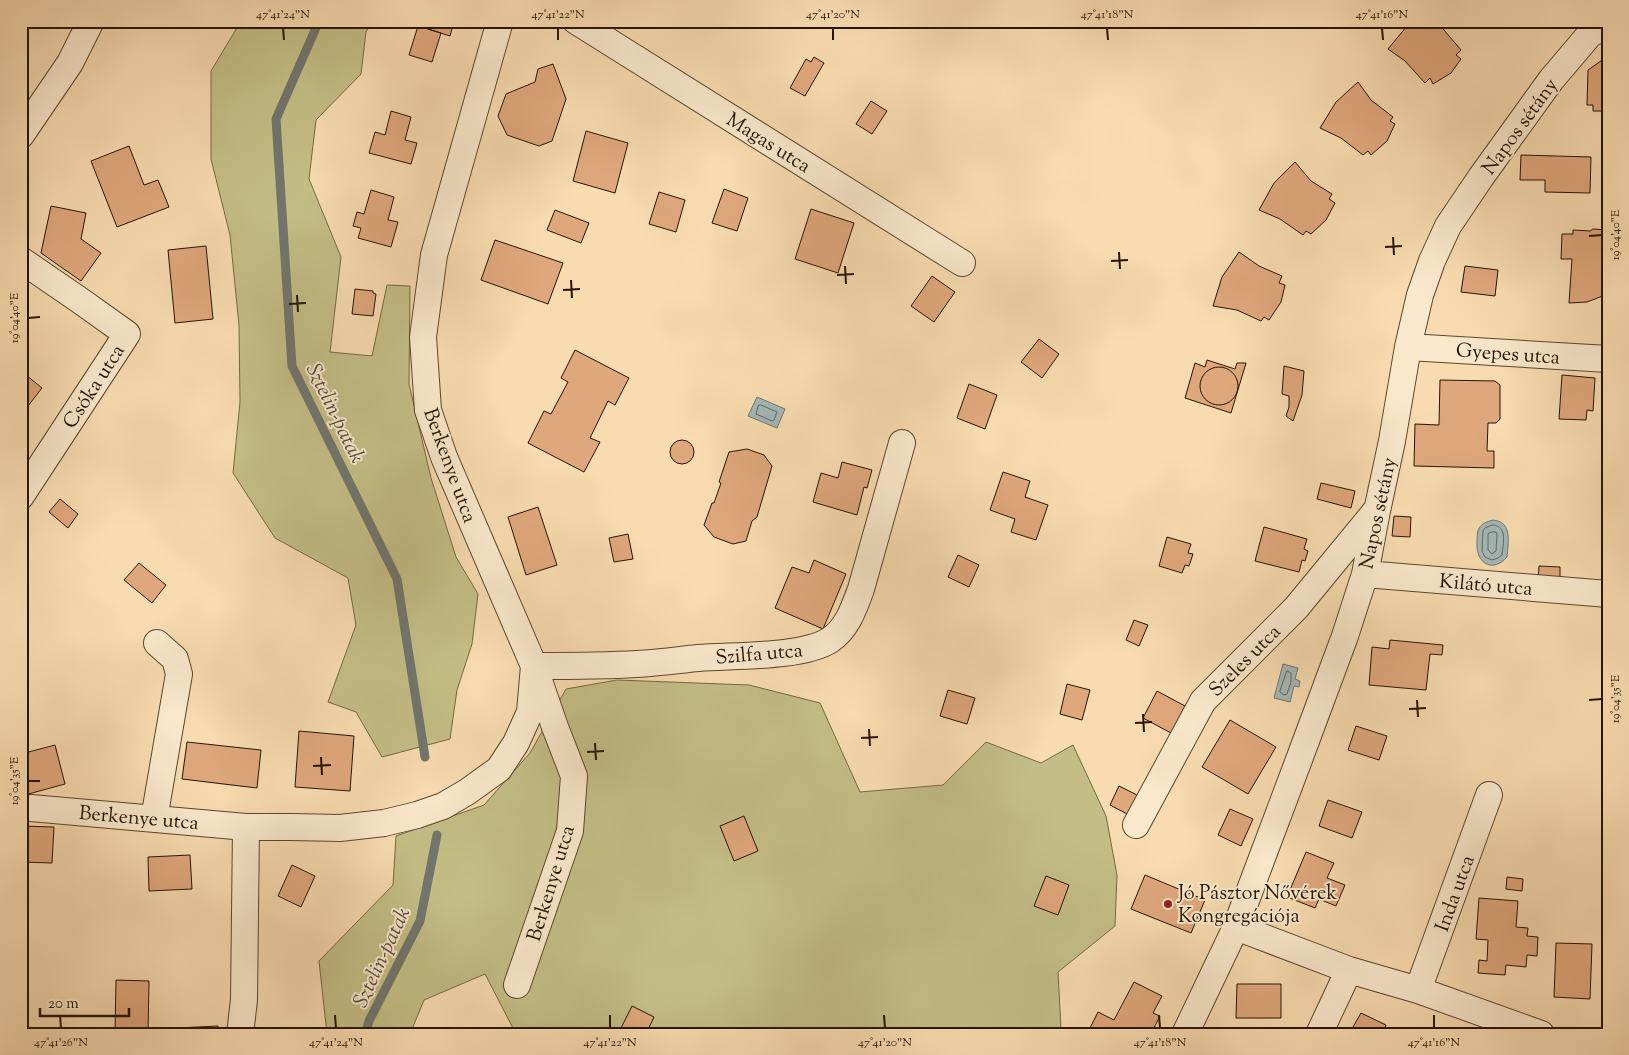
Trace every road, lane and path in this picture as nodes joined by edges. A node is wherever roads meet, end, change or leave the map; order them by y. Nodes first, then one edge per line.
1 (91, 21) edge
2 (500, 21) edge
3 (576, 21) edge
4 (1608, 25) edge
5 (21, 135) edge
6 (21, 260) edge
7 (962, 263) dead end
8 (1408, 347) junction
9 (1608, 359) edge
10 (902, 443) dead end
11 (21, 496) edge
12 (1376, 511) junction
13 (1365, 574) junction
14 (1608, 594) edge
15 (157, 643) dead end
16 (534, 666) junction
17 (1489, 795) dead end
18 (31, 808) dead end
19 (154, 819) junction
20 (1136, 825) dead end
21 (246, 827) junction
22 (1236, 927) junction
23 (1349, 970) junction
24 (517, 985) dead end
25 (1418, 990) junction
26 (240, 1034) edge
27 (1185, 1034) edge
28 (1319, 1034) edge
29 (1541, 1034) edge

1 - 5 street
2 - 16 street, Berkenye utca
3 - 7 street, Magas utca
4 - 8 street, Napos sétány
6 - 11 street, Csóka utca
8 - 9 street, Gyepes utca
8 - 12 street, Napos sétány
10 - 16 street, Szilfa utca
12 - 13 street, Napos sétány
12 - 20 street, Szeles utca
13 - 14 street, Kilátó utca
13 - 22 street, Napos sétány
15 - 19 street
16 - 21 street, Berkenye utca
16 - 24 street, Berkenye utca
17 - 25 street, Inda utca
18 - 19 street, Berkenye utca
19 - 21 street, Berkenye utca
21 - 26 street
22 - 23 street
22 - 27 street, Napos sétány
23 - 25 street
23 - 28 street
25 - 29 street

